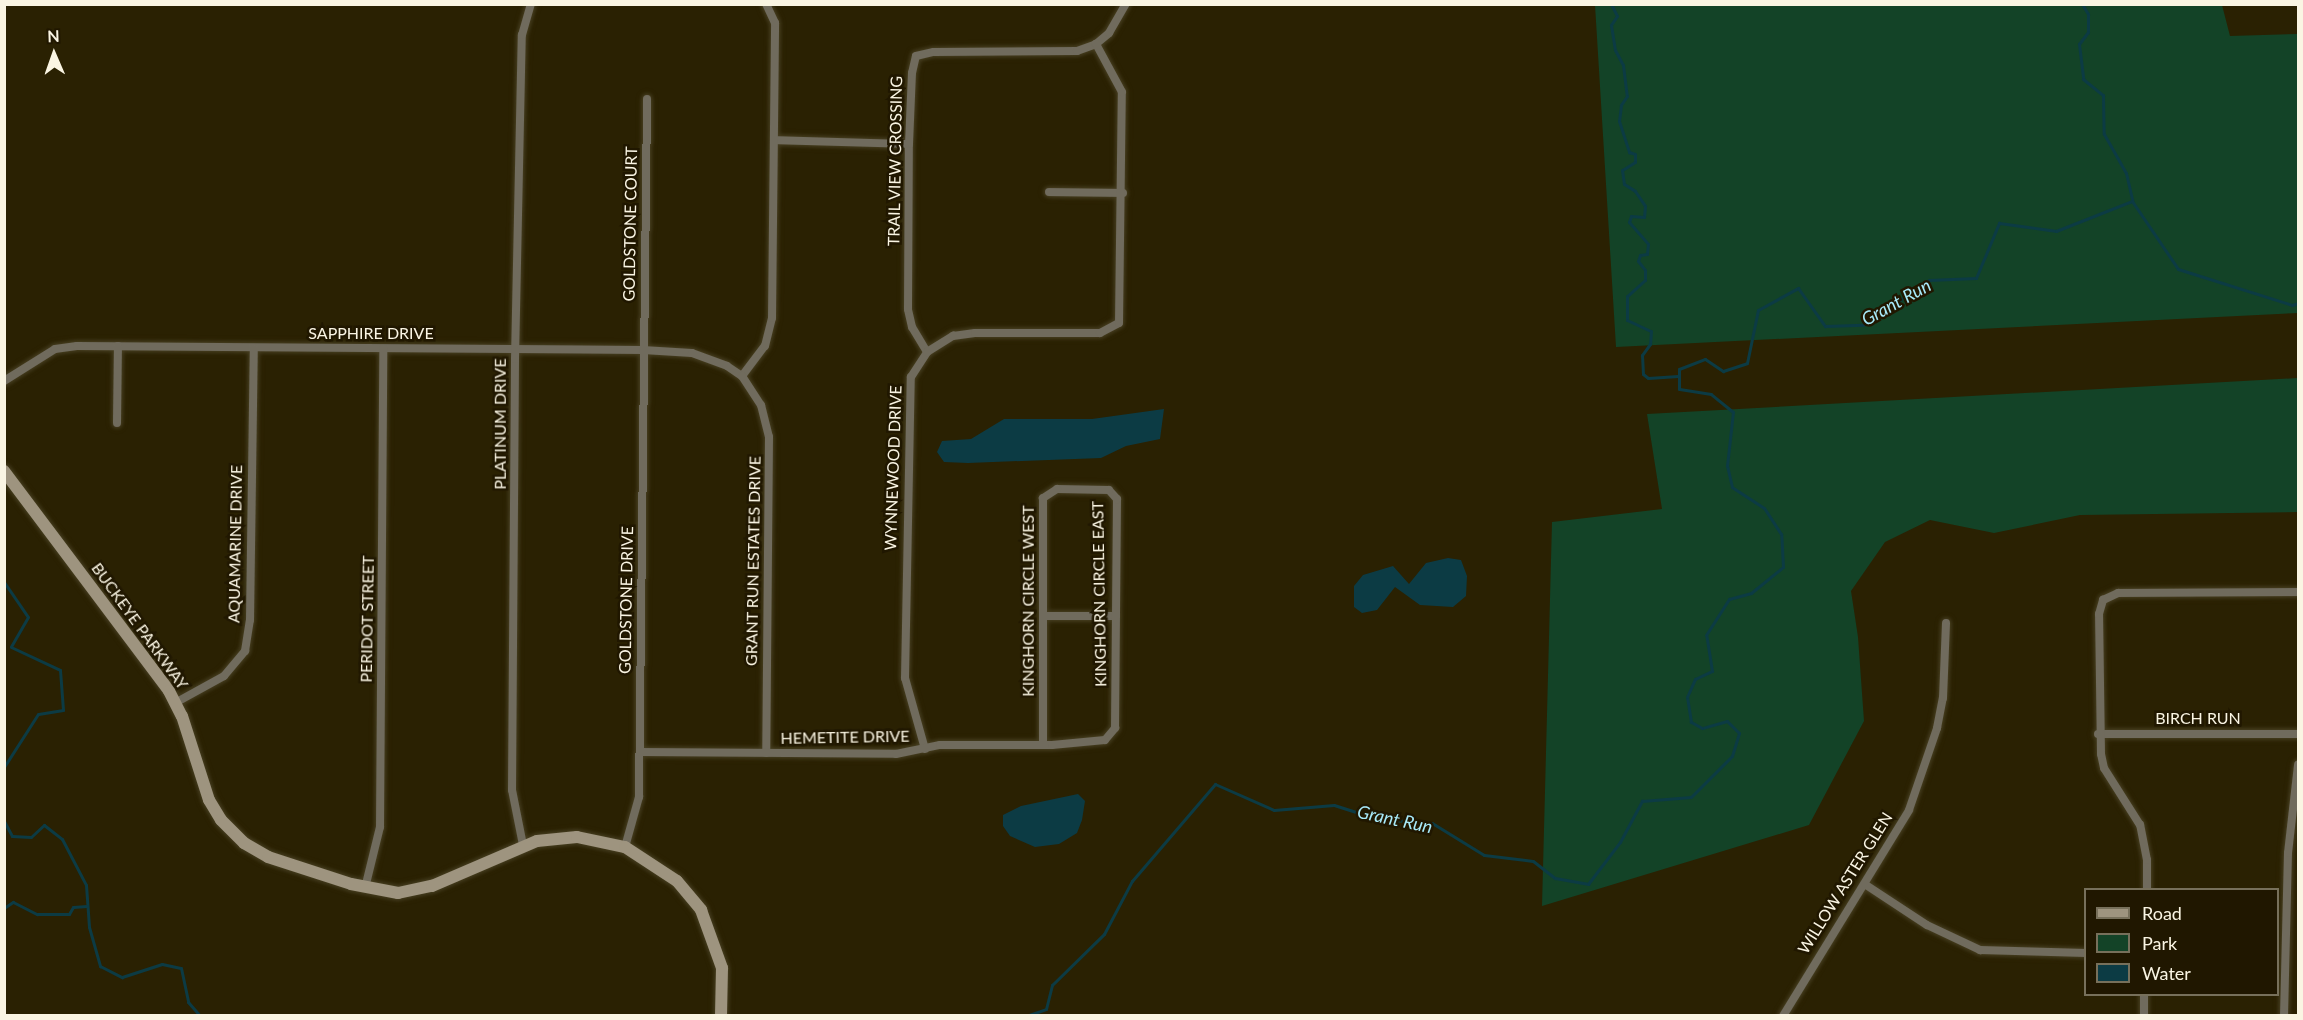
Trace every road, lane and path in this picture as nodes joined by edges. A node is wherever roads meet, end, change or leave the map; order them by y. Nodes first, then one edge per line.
1 (531, 4) edge
2 (766, 4) edge
3 (1126, 4) edge
4 (1096, 44) junction
5 (647, 99) dead end
6 (774, 140) junction
7 (909, 144) junction
8 (1049, 192) dead end
9 (1123, 193) junction
10 (118, 346) junction
11 (254, 348) junction
12 (516, 348) junction
13 (383, 349) junction
14 (643, 350) junction
15 (927, 352) junction
16 (742, 376) junction
17 (4, 381) edge
18 (117, 423) dead end
19 (4, 471) edge
20 (1081, 488) joint
21 (2298, 592) edge
22 (1043, 616) junction
23 (1116, 616) junction
24 (1946, 623) dead end
25 (176, 703) junction
26 (1115, 728) joint
27 (2098, 734) junction
28 (2298, 734) edge
29 (1043, 745) junction
30 (925, 749) junction
31 (640, 752) junction
32 (766, 753) junction
33 (2298, 765) edge
34 (523, 845) junction
35 (625, 848) junction
36 (1866, 885) junction
37 (365, 888) junction
38 (2147, 888) edge
39 (2084, 952) edge
40 (2144, 996) edge
41 (721, 1016) edge
42 (1783, 1016) edge
43 (2144, 1016) edge
44 (2284, 1016) edge

1 - 12 street, PLATINUM DRIVE
2 - 6 street
3 - 4 street
4 - 7 street, TRAIL VIEW CROSSING
4 - 9 street, WYNNEWOOD DRIVE
5 - 14 street, GOLDSTONE COURT
6 - 7 street
6 - 16 street
7 - 15 street, TRAIL VIEW CROSSING
8 - 9 street
9 - 15 street, WYNNEWOOD DRIVE
10 - 11 street, SAPPHIRE DRIVE
10 - 17 street, SAPPHIRE DRIVE
10 - 18 street
11 - 13 street, SAPPHIRE DRIVE
11 - 25 street, AQUAMARINE DRIVE
12 - 13 street, SAPPHIRE DRIVE
12 - 14 street, SAPPHIRE DRIVE
12 - 34 street, PLATINUM DRIVE
13 - 37 street, PERIDOT STREET
14 - 16 street, SAPPHIRE DRIVE
14 - 31 street, GOLDSTONE DRIVE
15 - 30 street, WYNNEWOOD DRIVE
16 - 32 street, GRANT RUN ESTATES DRIVE
19 - 25 street, BUCKEYE PARKWAY
20 - 22 street, KINGHORN CIRCLE WEST
20 - 23 street, KINGHORN CIRCLE EAST
21 - 27 street
22 - 23 street
22 - 29 street, KINGHORN CIRCLE WEST
23 - 26 street, KINGHORN CIRCLE EAST
24 - 36 street, WILLOW ASTER GLEN
25 - 37 street, BUCKEYE PARKWAY
26 - 29 street, HEMETITE DRIVE
27 - 28 street, BIRCH RUN
27 - 38 street
29 - 30 street, HEMETITE DRIVE
30 - 32 street, HEMETITE DRIVE
31 - 32 street, HEMETITE DRIVE
31 - 35 street, GOLDSTONE DRIVE
33 - 44 street
34 - 35 street, BUCKEYE PARKWAY
34 - 37 street, BUCKEYE PARKWAY
35 - 41 street, BUCKEYE PARKWAY
36 - 39 street
36 - 42 street, WILLOW ASTER GLEN
40 - 43 street

